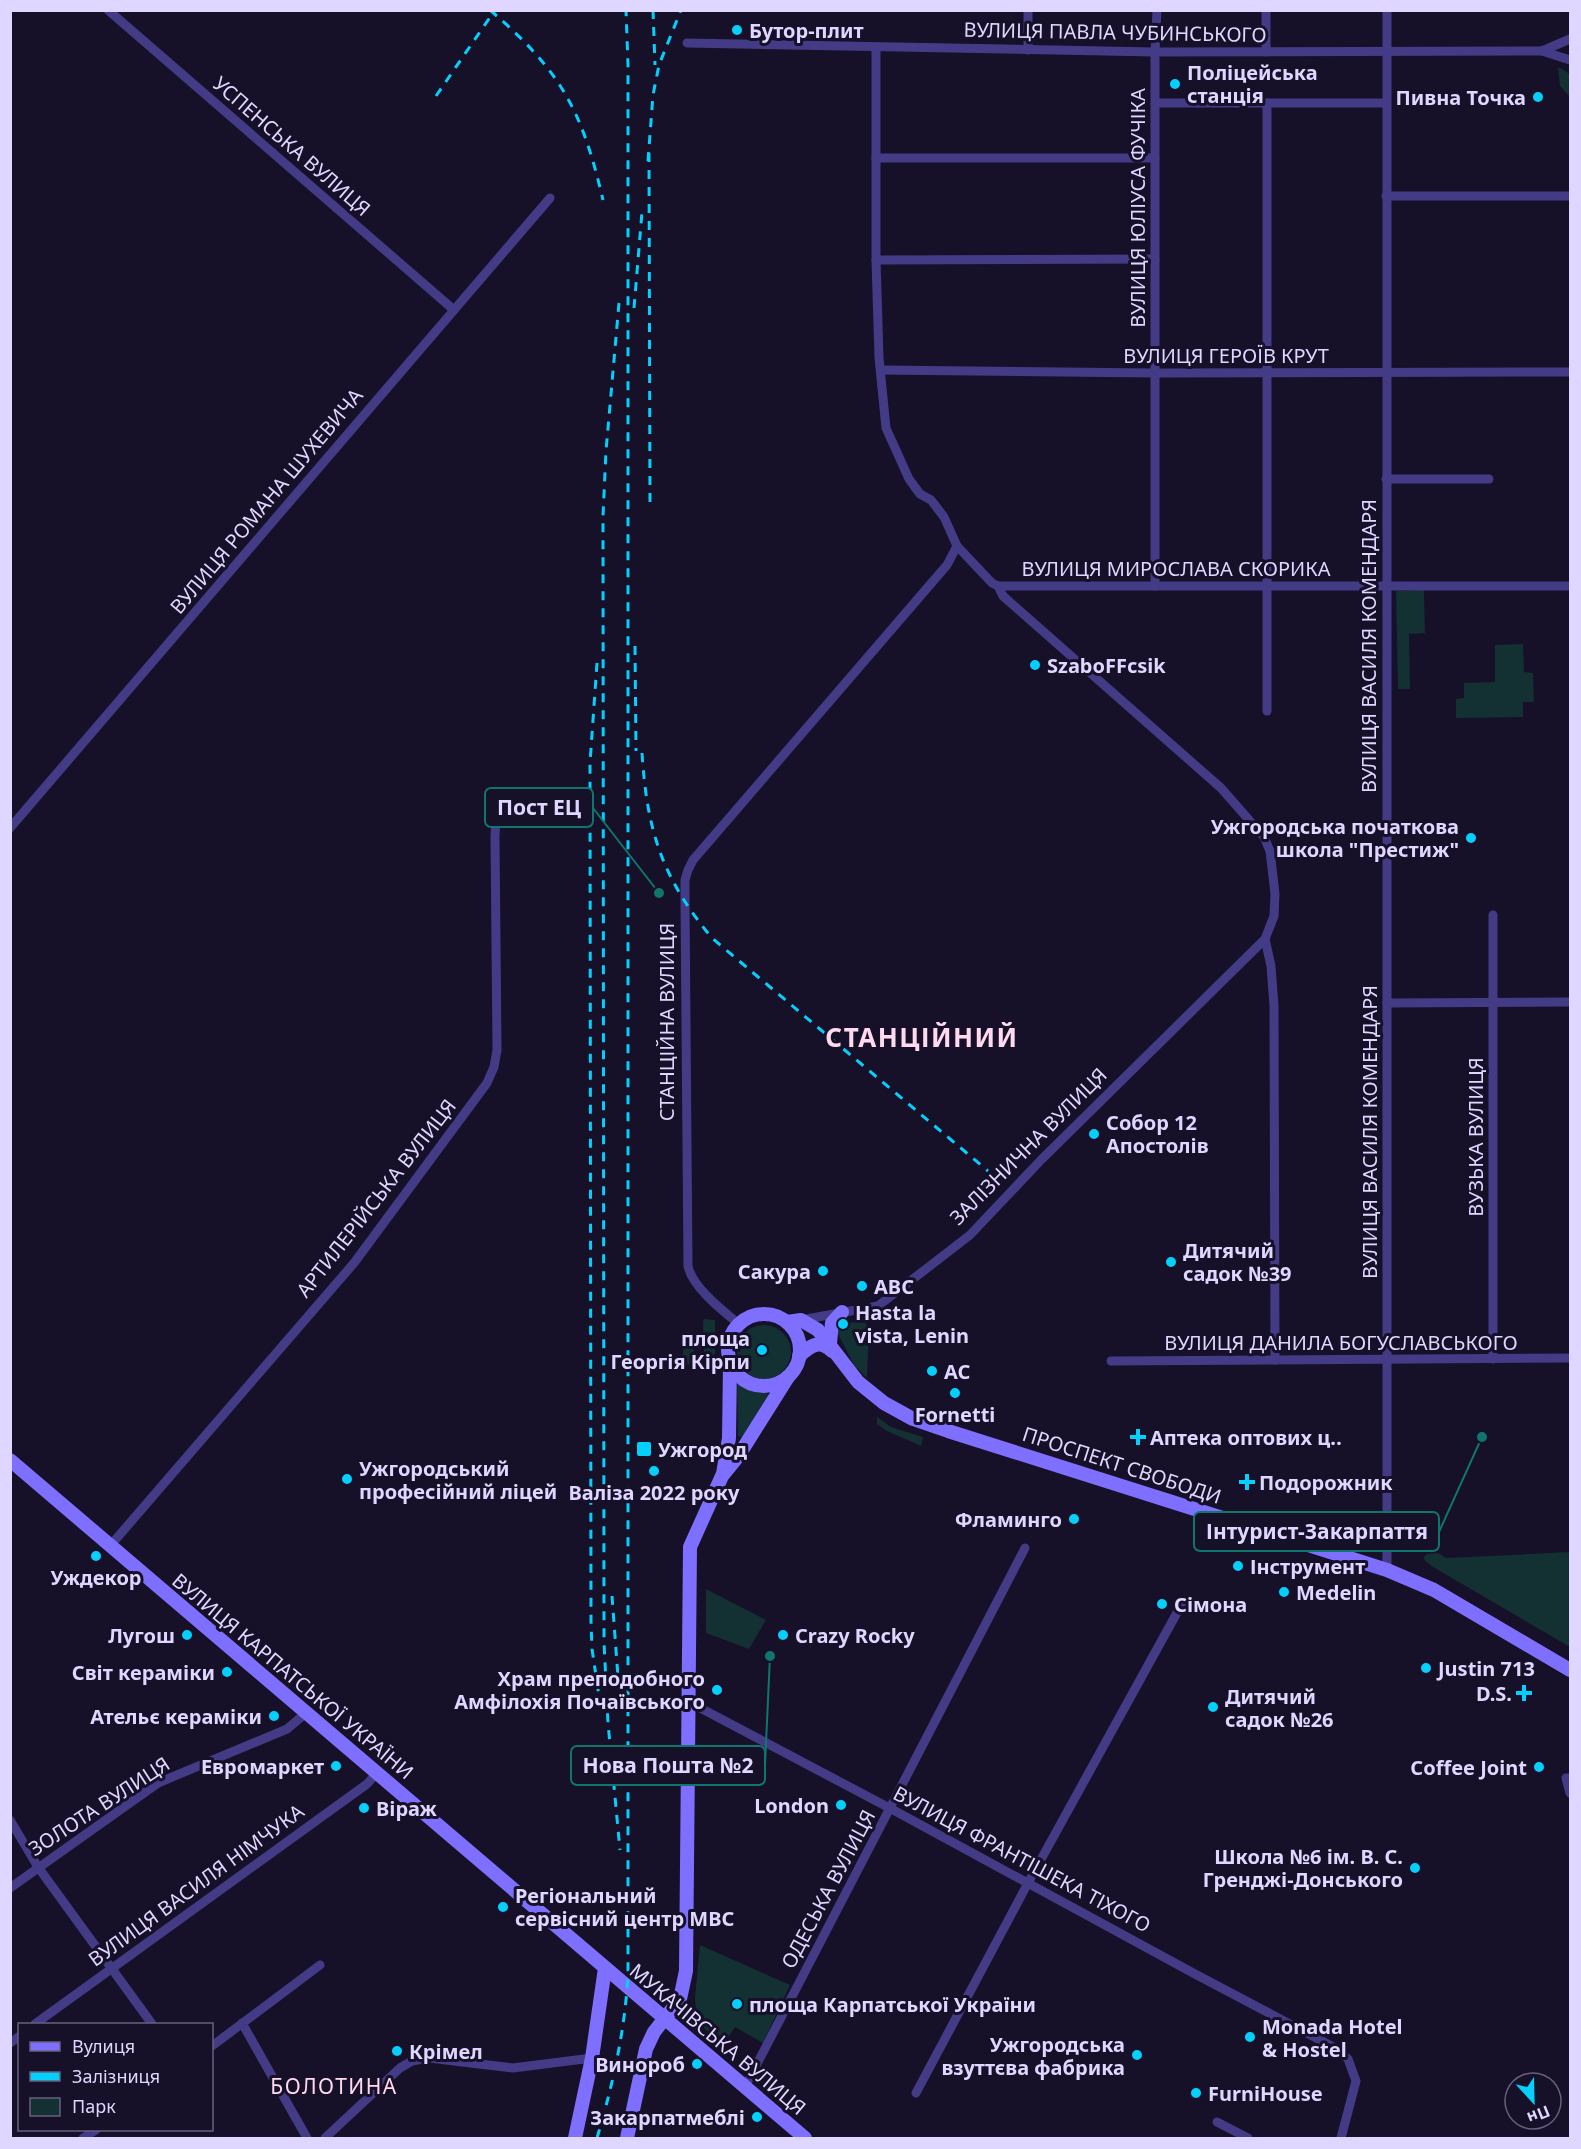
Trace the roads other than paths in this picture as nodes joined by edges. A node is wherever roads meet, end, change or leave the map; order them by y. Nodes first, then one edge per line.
1 (108, 10) edge
2 (1028, 10) edge
3 (1156, 10) edge
4 (1266, 10) edge
5 (1387, 10) edge
6 (1570, 39) edge
7 (687, 43) dead end
8 (876, 47) junction
9 (1028, 50) junction
10 (1386, 51) junction
11 (1542, 51) junction
12 (1155, 52) junction
13 (1266, 52) junction
14 (1570, 60) edge
15 (1386, 102) junction
16 (1155, 103) junction
17 (1267, 103) junction
18 (876, 158) junction
19 (1155, 158) junction
20 (1386, 196) junction
21 (1570, 196) edge
22 (550, 198) dead end
23 (1155, 259) junction
24 (876, 260) junction
25 (454, 310) junction
26 (881, 370) junction
27 (1386, 372) junction
28 (1570, 372) edge
29 (1155, 373) junction
30 (1268, 373) junction
31 (1386, 479) junction
32 (1489, 479) dead end
33 (957, 546) junction
34 (998, 585) junction
35 (1155, 586) junction
36 (1268, 586) junction
37 (1386, 586) junction
38 (1570, 586) edge
39 (1267, 711) dead end
40 (497, 806) dead end
41 (10, 828) edge
42 (1493, 915) dead end
43 (1264, 939) junction
44 (1570, 1002) edge
45 (1387, 1003) junction
46 (1493, 1003) junction
47 (842, 1312) junction
48 (794, 1321) junction
49 (739, 1324) junction
50 (833, 1349) junction
51 (799, 1356) junction
52 (1570, 1358) edge
53 (1387, 1359) junction
54 (1493, 1359) junction
55 (1275, 1360) junction
56 (1111, 1361) dead end
57 (730, 1363) junction
58 (788, 1377) junction
59 (10, 1460) edge
60 (722, 1476) junction
61 (110, 1546) junction
62 (1025, 1548) dead end
63 (1387, 1570) junction
64 (1184, 1600) dead end
65 (1570, 1670) edge
66 (689, 1702) junction
67 (306, 1713) junction
68 (377, 1773) junction
69 (1570, 1778) edge
70 (1570, 1793) edge
71 (890, 1809) junction
72 (10, 1820) edge
73 (39, 1867) junction
74 (1028, 1883) junction
75 (10, 1888) edge
76 (320, 1965) dead end
77 (112, 1968) junction
78 (605, 1968) junction
79 (666, 2019) junction
80 (38, 2023) edge
81 (151, 2023) edge
82 (242, 2023) junction
83 (213, 2045) edge
84 (592, 2058) junction
85 (745, 2087) junction
86 (916, 2093) dead end
87 (1217, 2122) dead end
88 (307, 2139) edge
89 (325, 2139) edge
90 (576, 2139) edge
91 (627, 2139) edge
92 (805, 2139) edge
93 (1248, 2139) edge
94 (1341, 2139) edge

1 - 25 street, УСПЕНСЬКА ВУЛИЦЯ
2 - 9 street
3 - 12 street, ВУЛИЦЯ ЮЛІУСА ФУЧІКА
4 - 13 street
5 - 10 street, ВУЛИЦЯ ВАСИЛЯ КОМЕНДАРЯ
6 - 11 street, ВУЛИЦЯ ПАВЛА ЧУБИНСЬКОГО
7 - 8 street, ВУЛИЦЯ ПАВЛА ЧУБИНСЬКОГО
8 - 9 street, ВУЛИЦЯ ПАВЛА ЧУБИНСЬКОГО
8 - 18 street
9 - 12 street, ВУЛИЦЯ ПАВЛА ЧУБИНСЬКОГО
10 - 11 street, ВУЛИЦЯ ПАВЛА ЧУБИНСЬКОГО
10 - 13 street, ВУЛИЦЯ ПАВЛА ЧУБИНСЬКОГО
10 - 15 street, ВУЛИЦЯ ВАСИЛЯ КОМЕНДАРЯ
11 - 14 street, ВУЛИЦЯ ПАВЛА ЧУБИНСЬКОГО
12 - 13 street, ВУЛИЦЯ ПАВЛА ЧУБИНСЬКОГО
12 - 16 street, ВУЛИЦЯ ЮЛІУСА ФУЧІКА
15 - 17 street
15 - 20 street, ВУЛИЦЯ ВАСИЛЯ КОМЕНДАРЯ
16 - 17 street
16 - 19 street, ВУЛИЦЯ ЮЛІУСА ФУЧІКА
17 - 30 street
18 - 19 street
18 - 24 street
19 - 23 street, ВУЛИЦЯ ЮЛІУСА ФУЧІКА
20 - 21 street
20 - 27 street, ВУЛИЦЯ ВАСИЛЯ КОМЕНДАРЯ
22 - 25 street, ВУЛИЦЯ РОМАНА ШУХЕВИЧА
23 - 24 street
23 - 29 street, ВУЛИЦЯ ЮЛІУСА ФУЧІКА
24 - 26 street
25 - 41 street, ВУЛИЦЯ РОМАНА ШУХЕВИЧА
26 - 29 street, ВУЛИЦЯ ГЕРОЇВ КРУТ
26 - 33 street
27 - 28 street, ВУЛИЦЯ ГЕРОЇВ КРУТ
27 - 30 street, ВУЛИЦЯ ГЕРОЇВ КРУТ
27 - 31 street, ВУЛИЦЯ ВАСИЛЯ КОМЕНДАРЯ
29 - 30 street, ВУЛИЦЯ ГЕРОЇВ КРУТ
29 - 35 street, ВУЛИЦЯ ЮЛІУСА ФУЧІКА
30 - 36 street
31 - 32 street
31 - 37 street, ВУЛИЦЯ ВАСИЛЯ КОМЕНДАРЯ
33 - 34 street
33 - 49 street, СТАНЦІЙНА ВУЛИЦЯ
34 - 35 street, ВУЛИЦЯ МИРОСЛАВА СКОРИКА
34 - 43 street
35 - 36 street, ВУЛИЦЯ МИРОСЛАВА СКОРИКА
36 - 37 street, ВУЛИЦЯ МИРОСЛАВА СКОРИКА
36 - 39 street
37 - 38 street, ВУЛИЦЯ МИРОСЛАВА СКОРИКА
37 - 45 street, ВУЛИЦЯ ВАСИЛЯ КОМЕНДАРЯ
40 - 61 street, АРТИЛЕРІЙСЬКА ВУЛИЦЯ
42 - 46 street, ВУЗЬКА ВУЛИЦЯ
43 - 47 street, ЗАЛІЗНИЧНА ВУЛИЦЯ
43 - 55 street
44 - 46 street
45 - 46 street
45 - 53 street, ВУЛИЦЯ ВАСИЛЯ КОМЕНДАРЯ
46 - 54 street, ВУЗЬКА ВУЛИЦЯ
47 - 48 street, ЗАЛІЗНИЧНА ВУЛИЦЯ
47 - 50 main road
48 - 49 main road
48 - 50 main road, ПРОСПЕКТ СВОБОДИ
48 - 51 main road
49 - 57 main road
50 - 51 main road, ПРОСПЕКТ СВОБОДИ
50 - 63 main road, ПРОСПЕКТ СВОБОДИ
51 - 58 main road
52 - 54 street, ВУЛИЦЯ ДАНИЛА БОГУСЛАВСЬКОГО
53 - 54 street, ВУЛИЦЯ ДАНИЛА БОГУСЛАВСЬКОГО
53 - 55 street, ВУЛИЦЯ ДАНИЛА БОГУСЛАВСЬКОГО
53 - 63 street, ВУЛИЦЯ ВАСИЛЯ КОМЕНДАРЯ
55 - 56 street, ВУЛИЦЯ ДАНИЛА БОГУСЛАВСЬКОГО
57 - 58 main road
57 - 60 main road
58 - 60 main road
59 - 61 main road, ВУЛИЦЯ КАРПАТСЬКОЇ УКРАЇНИ
60 - 66 main road
61 - 67 main road, ВУЛИЦЯ КАРПАТСЬКОЇ УКРАЇНИ
62 - 71 street, ОДЕСЬКА ВУЛИЦЯ
63 - 65 main road, ПРОСПЕКТ СВОБОДИ
64 - 74 street
66 - 71 street, ВУЛИЦЯ ФРАНТІШЕКА ТІХОГО
66 - 79 main road
67 - 68 main road, ВУЛИЦЯ КАРПАТСЬКОЇ УКРАЇНИ
67 - 73 street, ЗОЛОТА ВУЛИЦЯ
68 - 77 street, ВУЛИЦЯ ВАСИЛЯ НІМЧУКА
68 - 78 main road, ВУЛИЦЯ КАРПАТСЬКОЇ УКРАЇНИ
69 - 70 street
71 - 74 street, ВУЛИЦЯ ФРАНТІШЕКА ТІХОГО
71 - 85 street, ОДЕСЬКА ВУЛИЦЯ
72 - 73 street
73 - 75 street, ЗОЛОТА ВУЛИЦЯ
73 - 77 street
74 - 86 street
74 - 94 street, ВУЛИЦЯ ФРАНТІШЕКА ТІХОГО
76 - 82 street
77 - 80 street, ВУЛИЦЯ ВАСИЛЯ НІМЧУКА
77 - 81 street
78 - 79 main road, МУКАЧІВСЬКА ВУЛИЦЯ
78 - 84 main road
79 - 85 main road, МУКАЧІВСЬКА ВУЛИЦЯ
79 - 91 main road
82 - 83 street
82 - 88 street
84 - 89 street
84 - 90 main road
85 - 92 main road, МУКАЧІВСЬКА ВУЛИЦЯ
87 - 93 street

